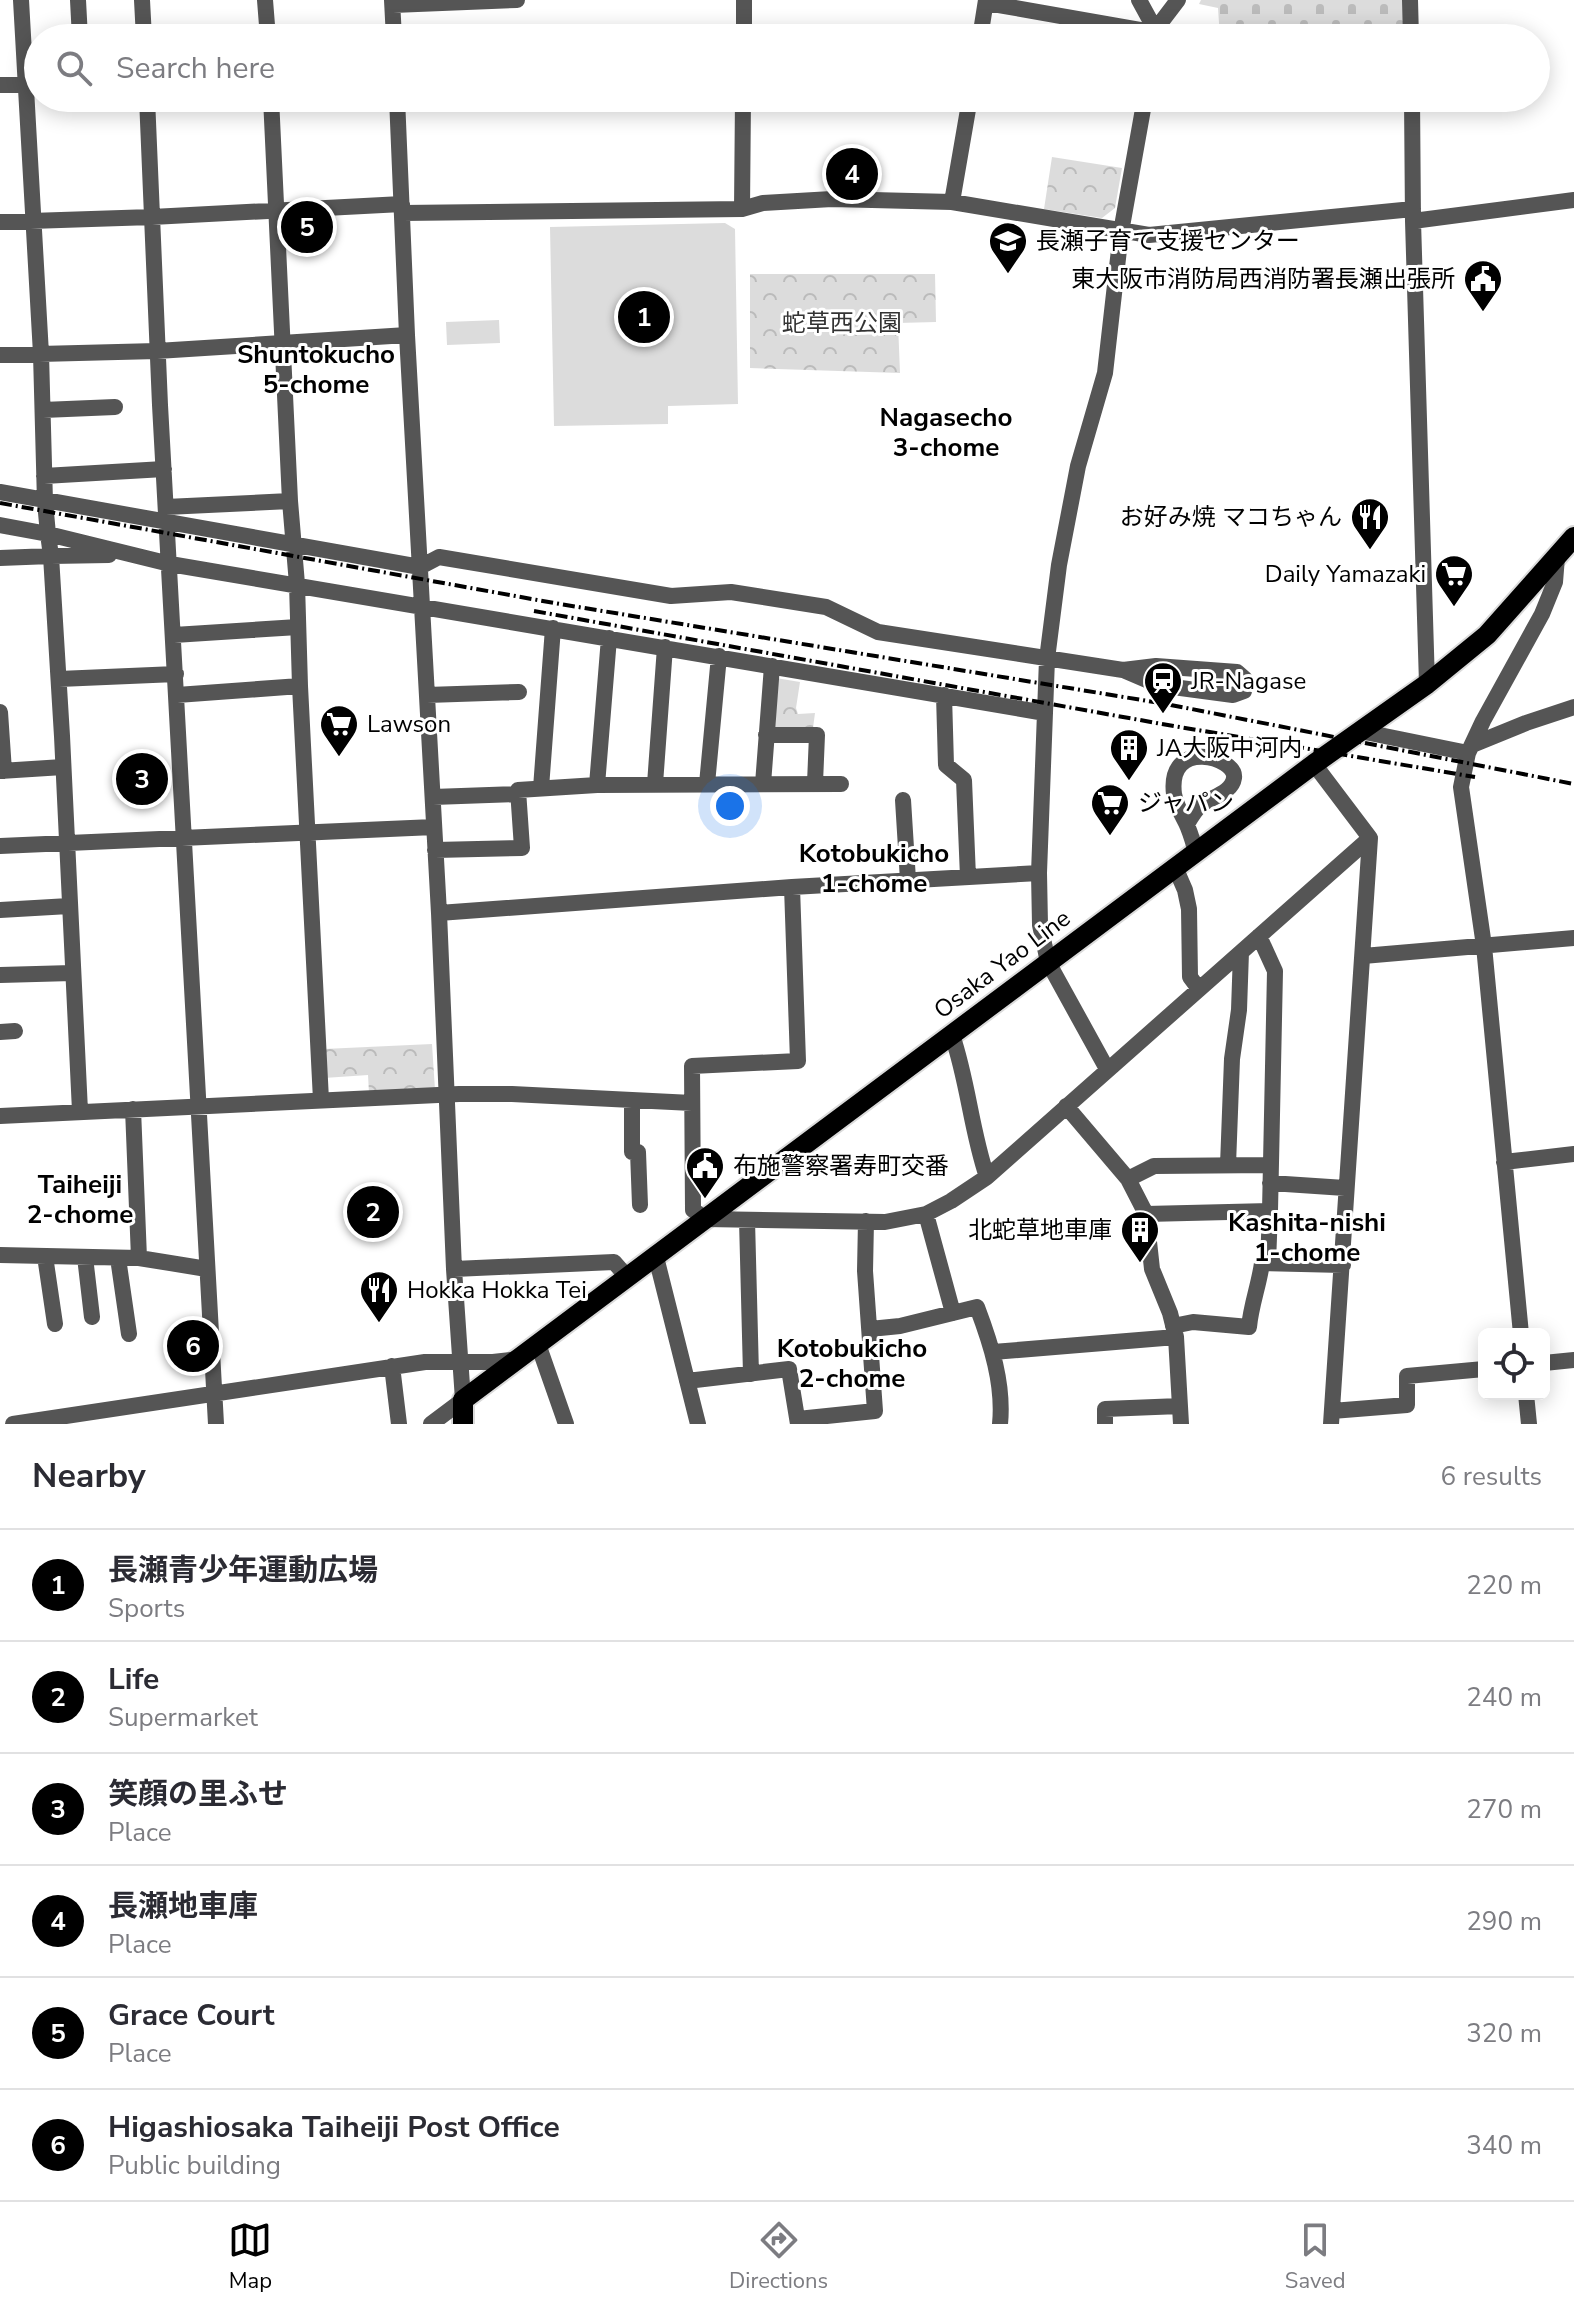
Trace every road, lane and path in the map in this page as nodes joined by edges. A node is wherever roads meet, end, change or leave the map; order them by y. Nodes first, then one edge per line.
1 (21, 0) edge
2 (78, 0) edge
3 (142, 0) edge
4 (265, 0) edge
5 (517, 0) edge
6 (744, 0) edge
7 (1139, 0) edge
8 (1178, 0) edge
9 (1410, 0) edge
10 (986, 1) edge
11 (392, 3) edge
12 (24, 24) edge
13 (79, 24) edge
14 (143, 24) edge
15 (267, 24) edge
16 (393, 24) edge
17 (744, 24) edge
18 (982, 24) edge
19 (1098, 24) edge
20 (1150, 24) edge
21 (1161, 24) edge
22 (1411, 24) edge
23 (24, 84) edge
24 (0, 85) edge
25 (32, 112) edge
26 (148, 112) edge
27 (272, 112) edge
28 (398, 112) edge
29 (743, 112) edge
30 (968, 112) edge
31 (1142, 112) edge
32 (1412, 112) edge
33 (1574, 200) edge
34 (952, 202) junction
35 (403, 208) junction
36 (742, 209) junction
37 (276, 210) junction
38 (1413, 215) junction
39 (152, 217) junction
40 (33, 221) junction
41 (0, 222) edge
42 (1121, 232) junction
43 (407, 335) junction
44 (282, 342) junction
45 (157, 351) junction
46 (41, 354) junction
47 (0, 355) edge
48 (115, 407) dead end
49 (43, 410) junction
50 (164, 469) junction
51 (44, 476) junction
52 (0, 492) edge
53 (290, 501) junction
54 (45, 502) junction
55 (166, 515) junction
56 (0, 525) edge
57 (48, 534) junction
58 (1574, 537) edge
59 (293, 545) junction
60 (51, 556) junction
61 (1557, 557) junction
62 (0, 558) edge
63 (163, 562) junction
64 (420, 567) junction
65 (297, 584) junction
66 (1519, 601) junction
67 (422, 605) junction
68 (1542, 614) junction
69 (298, 627) junction
70 (553, 628) junction
71 (174, 635) junction
72 (609, 638) junction
73 (665, 647) junction
74 (719, 656) junction
75 (1047, 659) junction
76 (772, 666) junction
77 (1123, 670) junction
78 (176, 674) junction
79 (59, 679) junction
80 (1427, 684) junction
81 (300, 686) junction
82 (519, 692) dead end
83 (177, 695) junction
84 (427, 695) junction
85 (944, 695) junction
86 (1574, 707) edge
87 (0, 712) edge
88 (1045, 713) junction
89 (1360, 731) junction
90 (766, 735) junction
91 (1470, 749) junction
92 (1314, 764) junction
93 (63, 767) junction
94 (2, 771) edge
95 (815, 783) junction
96 (655, 784) junction
97 (707, 784) junction
98 (763, 784) junction
99 (841, 784) dead end
100 (597, 785) junction
101 (541, 788) junction
102 (519, 794) junction
103 (433, 797) junction
104 (903, 800) dead end
105 (1187, 824) dead end
106 (434, 827) junction
107 (308, 833) junction
108 (186, 838) junction
109 (1370, 838) junction
110 (67, 843) junction
111 (0, 846) edge
112 (435, 850) junction
113 (1196, 852) junction
114 (1175, 867) junction
115 (1039, 873) junction
116 (968, 877) junction
117 (908, 880) junction
118 (792, 887) junction
119 (69, 906) junction
120 (0, 910) edge
121 (439, 913) junction
122 (1259, 936) junction
123 (1574, 938) edge
124 (1484, 946) junction
125 (1241, 952) junction
126 (1363, 956) junction
127 (1048, 962) junction
128 (72, 973) junction
129 (0, 975) edge
130 (1199, 989) junction
131 (952, 1035) junction
132 (1107, 1069) junction
133 (446, 1094) junction
134 (321, 1100) junction
135 (632, 1100) junction
136 (692, 1103) junction
137 (199, 1106) junction
138 (1066, 1106) junction
139 (133, 1109) junction
140 (80, 1111) junction
141 (0, 1116) edge
142 (1574, 1154) edge
143 (1504, 1162) junction
144 (1228, 1165) junction
145 (1270, 1165) junction
146 (987, 1177) junction
147 (1128, 1179) junction
148 (1270, 1183) junction
149 (1345, 1188) junction
150 (640, 1205) dead end
151 (1270, 1211) junction
152 (926, 1214) junction
153 (1146, 1214) junction
154 (706, 1219) junction
155 (747, 1220) junction
156 (866, 1221) junction
157 (0, 1255) edge
158 (45, 1256) junction
159 (85, 1257) junction
160 (656, 1257) junction
161 (118, 1258) junction
162 (139, 1258) junction
163 (1268, 1263) junction
164 (1343, 1265) junction
165 (207, 1269) junction
166 (454, 1269) junction
167 (628, 1278) junction
168 (953, 1313) junction
169 (92, 1317) dead end
170 (55, 1324) dead end
171 (1520, 1328) edge
172 (870, 1329) junction
173 (1174, 1331) junction
174 (129, 1334) dead end
175 (538, 1344) junction
176 (993, 1352) junction
177 (519, 1358) junction
178 (1574, 1360) edge
179 (460, 1362) junction
180 (1550, 1362) edge
181 (392, 1366) junction
182 (1478, 1370) edge
183 (751, 1374) junction
184 (687, 1381) junction
185 (213, 1393) junction
186 (463, 1400) junction
187 (1527, 1400) edge
188 (1180, 1406) junction
189 (120, 1416) edge
190 (1332, 1418) edge
191 (63, 1420) edge
192 (212, 1421) edge
193 (798, 1421) edge
194 (13, 1424) edge
195 (399, 1424) edge
196 (431, 1424) edge
197 (463, 1424) edge
198 (566, 1424) edge
199 (698, 1424) edge
200 (1000, 1424) edge
201 (1105, 1424) edge
202 (1181, 1424) edge
203 (1529, 1424) edge

1 - 12 street
2 - 13 street
3 - 14 street
4 - 15 street
5 - 11 street
6 - 17 street
7 - 20 street
8 - 21 street
9 - 22 street
10 - 18 street
10 - 19 street
11 - 16 street
23 - 24 street
25 - 40 street
26 - 39 street
27 - 37 street
28 - 35 street
29 - 36 street
30 - 34 street
31 - 42 street
32 - 38 street
33 - 38 street
34 - 36 street
34 - 42 street
35 - 36 street
35 - 37 street
35 - 43 street
37 - 39 street
37 - 44 street
38 - 42 street
38 - 80 street
39 - 40 street
39 - 45 street
40 - 41 street
40 - 46 street
42 - 75 street
43 - 44 street
43 - 64 street
44 - 45 street
44 - 53 street
45 - 46 street
45 - 50 street
46 - 47 street
46 - 49 street
48 - 49 street
49 - 51 street
50 - 51 street
50 - 55 street
51 - 54 street
52 - 54 street
53 - 55 street
53 - 59 street
54 - 55 street
54 - 57 street
55 - 59 street
55 - 63 street
56 - 57 street
57 - 60 street
57 - 63 street
58 - 61 main road, Osaka Yao Line
59 - 64 street
59 - 65 street
60 - 62 street
60 - 63 street
60 - 79 street
61 - 66 main road, Osaka Yao Line
61 - 68 street
63 - 65 street
63 - 71 street
64 - 67 street
64 - 75 street
65 - 67 street
65 - 69 street
66 - 68 street
66 - 80 main road, Osaka Yao Line
67 - 70 street
67 - 84 street
68 - 91 street
69 - 71 street
69 - 81 street
70 - 72 street
70 - 101 street
71 - 78 street
72 - 73 street
72 - 100 street
73 - 74 street
73 - 96 street
74 - 76 street
74 - 97 street
75 - 77 street
75 - 88 street
76 - 85 street
76 - 90 street
77 - 77 street
78 - 79 street
78 - 83 street
79 - 93 street
80 - 89 main road, Osaka Yao Line
81 - 83 street
81 - 107 street
82 - 84 street
83 - 108 street
84 - 103 street
85 - 88 street
85 - 116 street
86 - 91 street
87 - 94 street
88 - 115 street
89 - 91 street
89 - 92 main road, Osaka Yao Line
90 - 95 street
90 - 98 street
91 - 124 street
92 - 109 street
92 - 113 main road, Osaka Yao Line
93 - 94 street
93 - 110 street
95 - 98 street
95 - 99 street
96 - 97 street
96 - 100 street
97 - 98 street
100 - 101 street
101 - 102 street
102 - 103 street
102 - 112 street
103 - 106 street
104 - 117 street
105 - 113 street
106 - 107 street
106 - 112 street
107 - 108 street
107 - 134 street
108 - 110 street
108 - 137 street
109 - 122 street
109 - 126 street
110 - 111 street
110 - 119 street
112 - 121 street
113 - 114 main road, Osaka Yao Line
114 - 127 main road, Osaka Yao Line
114 - 130 street
115 - 116 street
115 - 127 street
116 - 117 street
117 - 118 street
118 - 121 street
118 - 136 street
119 - 120 street
119 - 128 street
121 - 133 street
122 - 125 street
122 - 145 street
123 - 124 street
124 - 126 street
124 - 143 street
125 - 130 street
125 - 144 street
126 - 149 street
127 - 131 main road, Osaka Yao Line
127 - 132 street
128 - 129 street
128 - 140 street
130 - 132 street
131 - 146 street
131 - 154 main road, Osaka Yao Line
132 - 138 street
133 - 134 street
133 - 135 street
133 - 166 street
134 - 137 street
135 - 136 street
135 - 150 street
136 - 154 street
137 - 139 street
137 - 165 street
138 - 146 street
138 - 147 street
139 - 140 street
139 - 162 street
140 - 141 street
142 - 143 street
143 - 171 street
144 - 145 street
144 - 147 street
145 - 148 street
146 - 152 street
147 - 153 street
148 - 149 street
148 - 151 street
149 - 164 street
151 - 153 street
151 - 163 street
152 - 156 street
152 - 168 street
153 - 173 street
154 - 155 street
154 - 160 main road, Osaka Yao Line
155 - 156 street
155 - 183 street
156 - 172 street
157 - 158 street
158 - 159 street
158 - 170 street
159 - 161 street
159 - 169 street
160 - 167 main road, Osaka Yao Line
160 - 184 street
161 - 162 street
161 - 174 street
162 - 165 street
163 - 164 street
163 - 173 street
164 - 190 street
165 - 185 street
166 - 167 street
166 - 179 street
167 - 175 main road, Osaka Yao Line
168 - 172 street
168 - 176 street
172 - 193 street
173 - 176 street
173 - 188 street
175 - 177 main road, Osaka Yao Line
175 - 198 street
176 - 200 street
177 - 179 street
177 - 186 main road, Osaka Yao Line
178 - 180 street
179 - 181 street
179 - 186 street
181 - 185 street
181 - 195 street
182 - 190 street
183 - 184 street
183 - 193 street
184 - 199 street
185 - 189 street
185 - 192 street
186 - 196 street
186 - 197 main road
187 - 203 street
188 - 201 street
188 - 202 street
189 - 191 street
191 - 194 street

